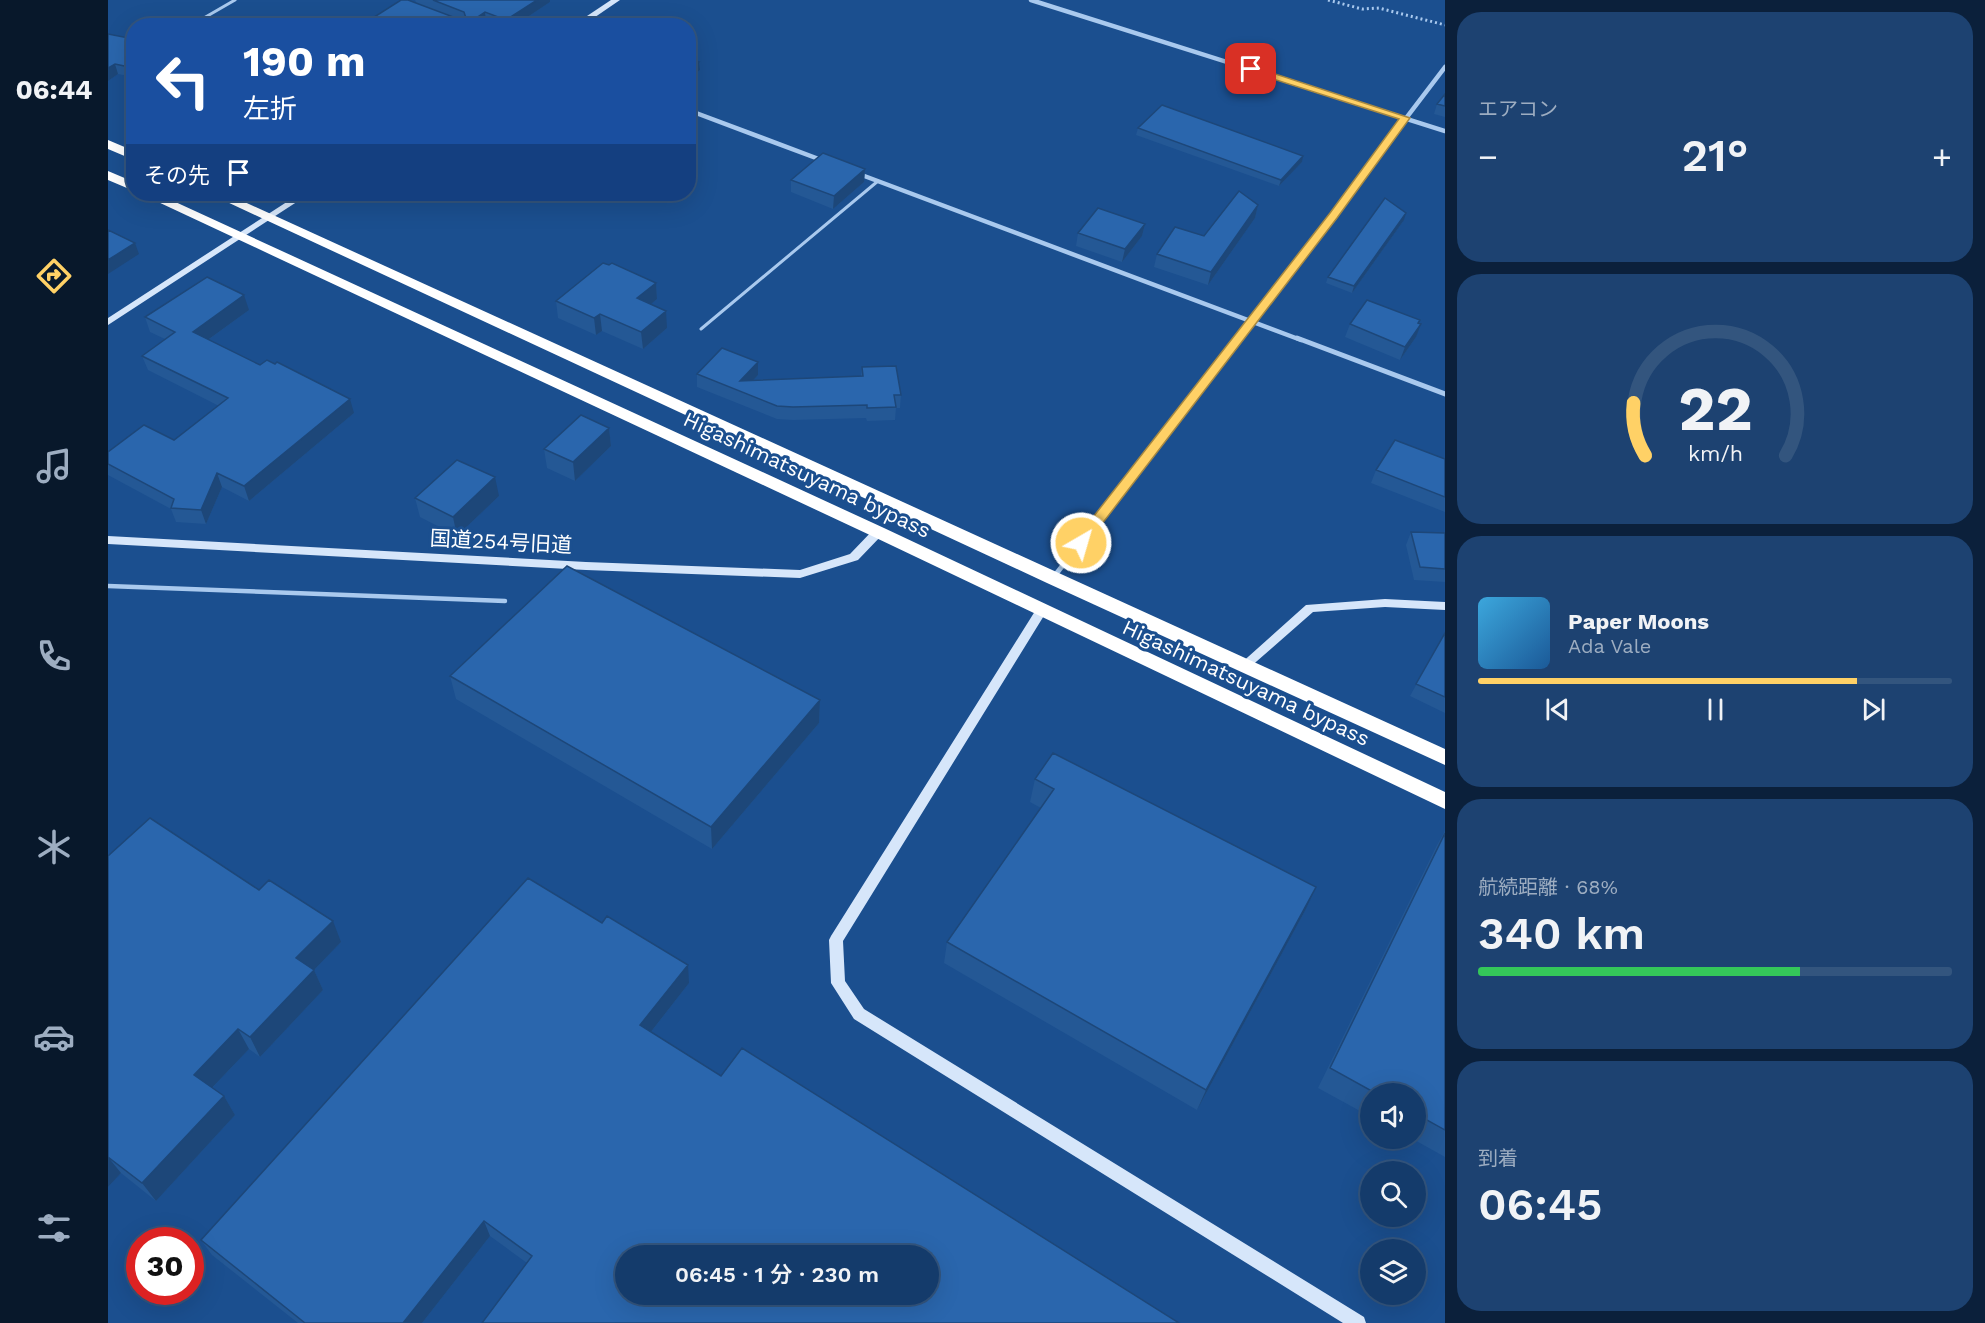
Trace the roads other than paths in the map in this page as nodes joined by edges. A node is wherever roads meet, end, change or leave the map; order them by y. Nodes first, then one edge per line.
1 (235, 0) edge
2 (616, 0) edge
3 (1031, 0) edge
4 (204, 18) edge
5 (588, 18) edge
6 (1445, 66) edge
7 (696, 113) edge
8 (1405, 118) junction
9 (1445, 131) edge
10 (108, 144) edge
11 (126, 152) edge
12 (833, 164) edge
13 (856, 172) edge
14 (108, 176) edge
15 (878, 181) junction
16 (126, 184) edge
17 (164, 201) edge
18 (233, 201) edge
19 (292, 201) edge
20 (267, 216) junction
21 (240, 234) junction
22 (108, 322) edge
23 (1250, 322) junction
24 (701, 329) dead end
25 (1445, 394) edge
26 (878, 532) junction
27 (108, 540) edge
28 (1053, 579) junction
29 (108, 586) edge
30 (505, 601) dead end
31 (1445, 606) edge
32 (1041, 611) junction
33 (1245, 665) junction
34 (1445, 757) edge
35 (1445, 801) edge
36 (1358, 1323) edge

1 - 4 lane
2 - 5 street
3 - 8 street
6 - 8 street
7 - 12 street
8 - 9 street
8 - 23 street
10 - 11 highway
13 - 15 street
14 - 16 highway
15 - 23 street
15 - 24 lane
17 - 21 highway, Higashimatsuyama bypass
18 - 20 highway, Higashimatsuyama bypass
19 - 20 street
20 - 21 street
20 - 28 highway, Higashimatsuyama bypass
21 - 22 street
21 - 26 highway, Higashimatsuyama bypass
23 - 25 street
23 - 28 street
26 - 27 street, 国道254号旧道
26 - 32 highway, Higashimatsuyama bypass
28 - 33 highway, Higashimatsuyama bypass
29 - 30 lane
31 - 33 street
32 - 35 highway, Higashimatsuyama bypass
32 - 36 street
33 - 34 highway, Higashimatsuyama bypass

